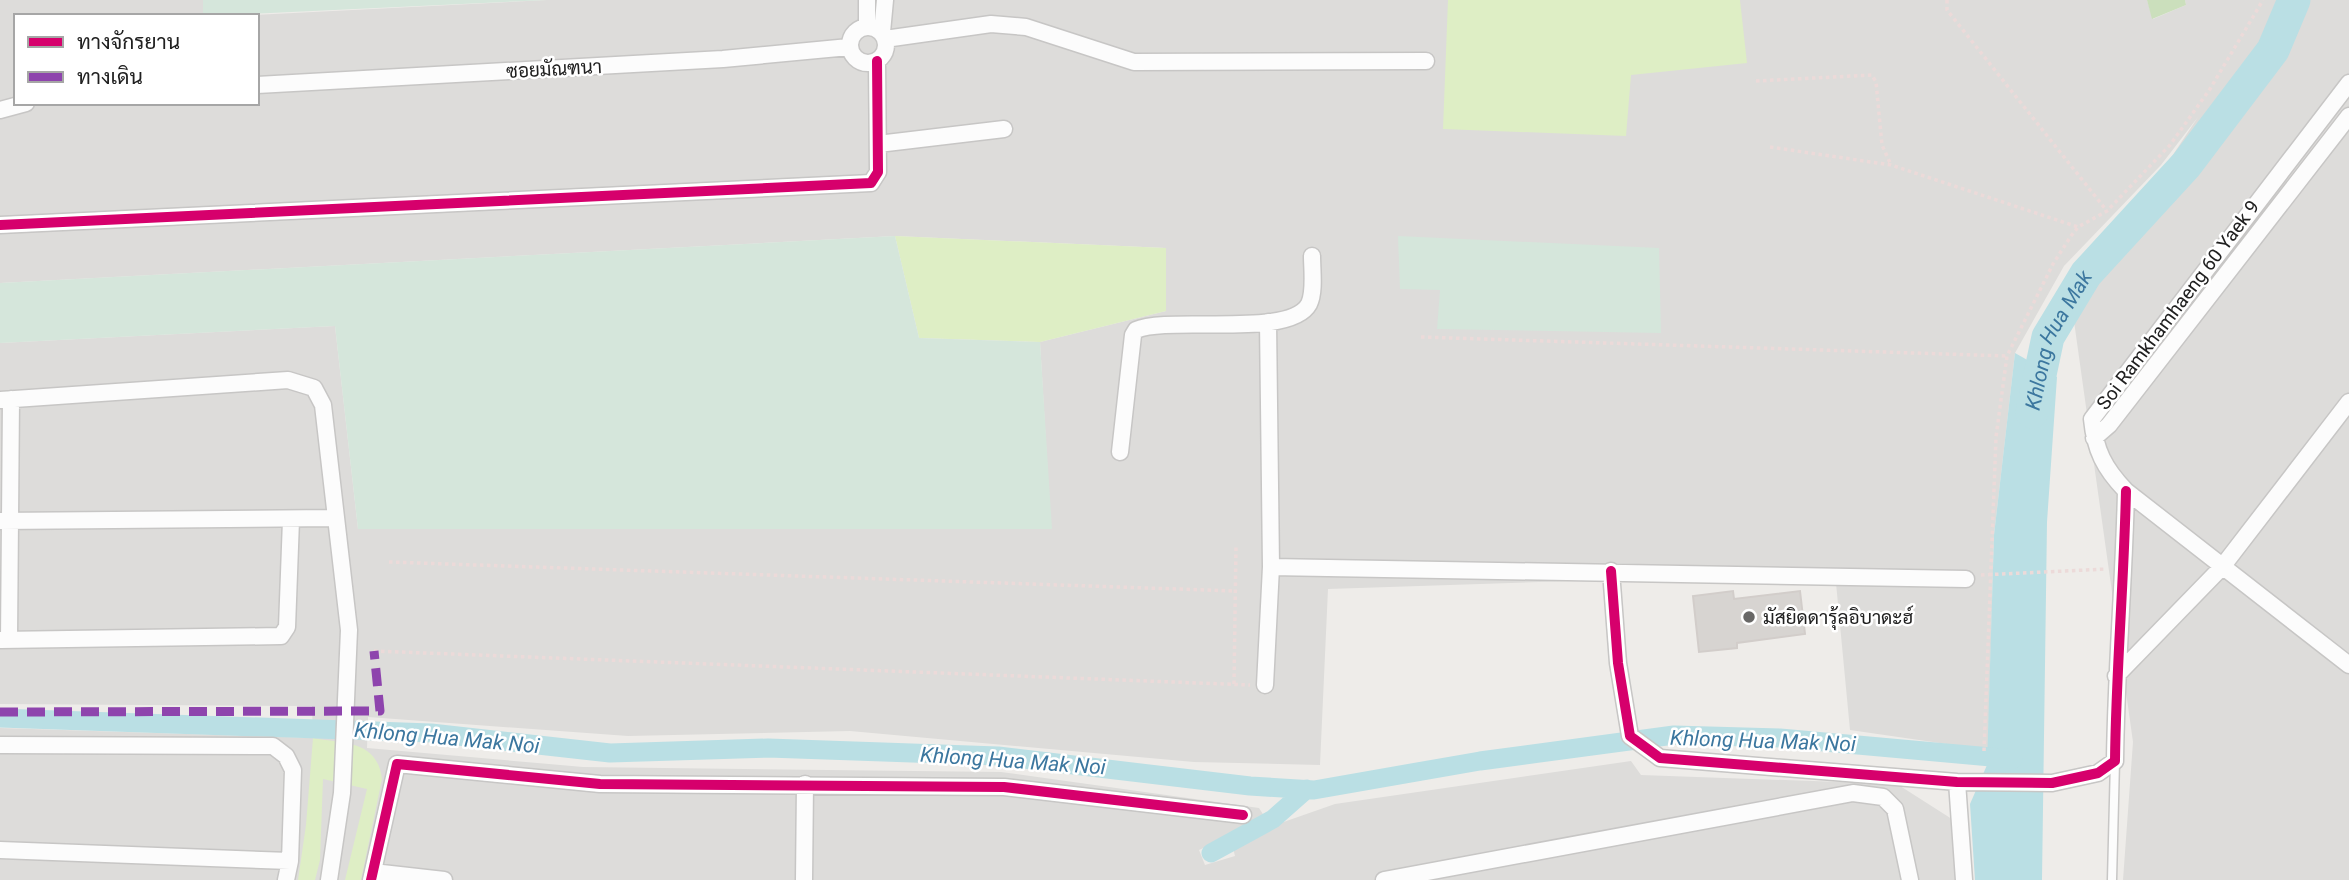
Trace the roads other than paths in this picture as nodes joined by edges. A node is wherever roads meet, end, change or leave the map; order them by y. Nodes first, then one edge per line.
1 (867, 0) edge
2 (885, 0) edge
3 (878, 32) junction
4 (849, 47) junction
5 (877, 61) junction
6 (1426, 61) dead end
7 (2349, 83) edge
8 (259, 85) edge
9 (19, 105) edge
10 (0, 110) edge
11 (2349, 116) edge
12 (1004, 129) dead end
13 (878, 145) junction
14 (0, 225) edge
15 (1312, 256) dead end
16 (1268, 322) junction
17 (6, 400) edge
18 (2349, 402) edge
19 (2094, 438) junction
20 (1120, 452) dead end
21 (2126, 491) junction
22 (334, 518) junction
23 (6, 520) edge
24 (291, 520) junction
25 (2222, 567) junction
26 (1271, 568) junction
27 (1611, 571) junction
28 (1966, 579) dead end
29 (4, 640) edge
30 (2349, 665) edge
31 (2116, 677) junction
32 (1265, 685) road end
33 (0, 745) edge
34 (2115, 761) junction
35 (1963, 782) junction
36 (805, 784) junction
37 (1243, 815) dead end
38 (0, 850) edge
39 (290, 861) junction
40 (372, 876) edge
41 (286, 880) edge
42 (329, 880) edge
43 (444, 880) edge
44 (804, 880) edge
45 (1384, 880) edge
46 (1910, 880) edge
47 (1964, 880) edge
48 (2112, 880) edge

1 - 3 street
2 - 3 street
3 - 4 street
3 - 5 street
3 - 6 street
4 - 5 street
4 - 8 street, ซอยมัณฑนา
5 - 13 street
7 - 19 street, Soi Ramkhamhaeng 60 Yaek 9
9 - 10 street
11 - 19 street, Soi Ramkhamhaeng 60 Yaek 9
12 - 13 street
13 - 14 street
15 - 16 street
16 - 20 street
16 - 26 street
17 - 22 street
17 - 23 street
18 - 25 street
19 - 21 street
21 - 25 street
21 - 31 street
22 - 24 street
22 - 42 street
23 - 24 street
23 - 29 street
24 - 29 street
25 - 30 street
25 - 31 street
26 - 27 street
26 - 32 street
27 - 28 street
27 - 35 street
31 - 34 street
33 - 39 street
34 - 35 street
34 - 48 lane
35 - 47 street
36 - 37 street
36 - 40 street
36 - 44 street
38 - 39 street
39 - 41 street
40 - 43 street
45 - 46 street

